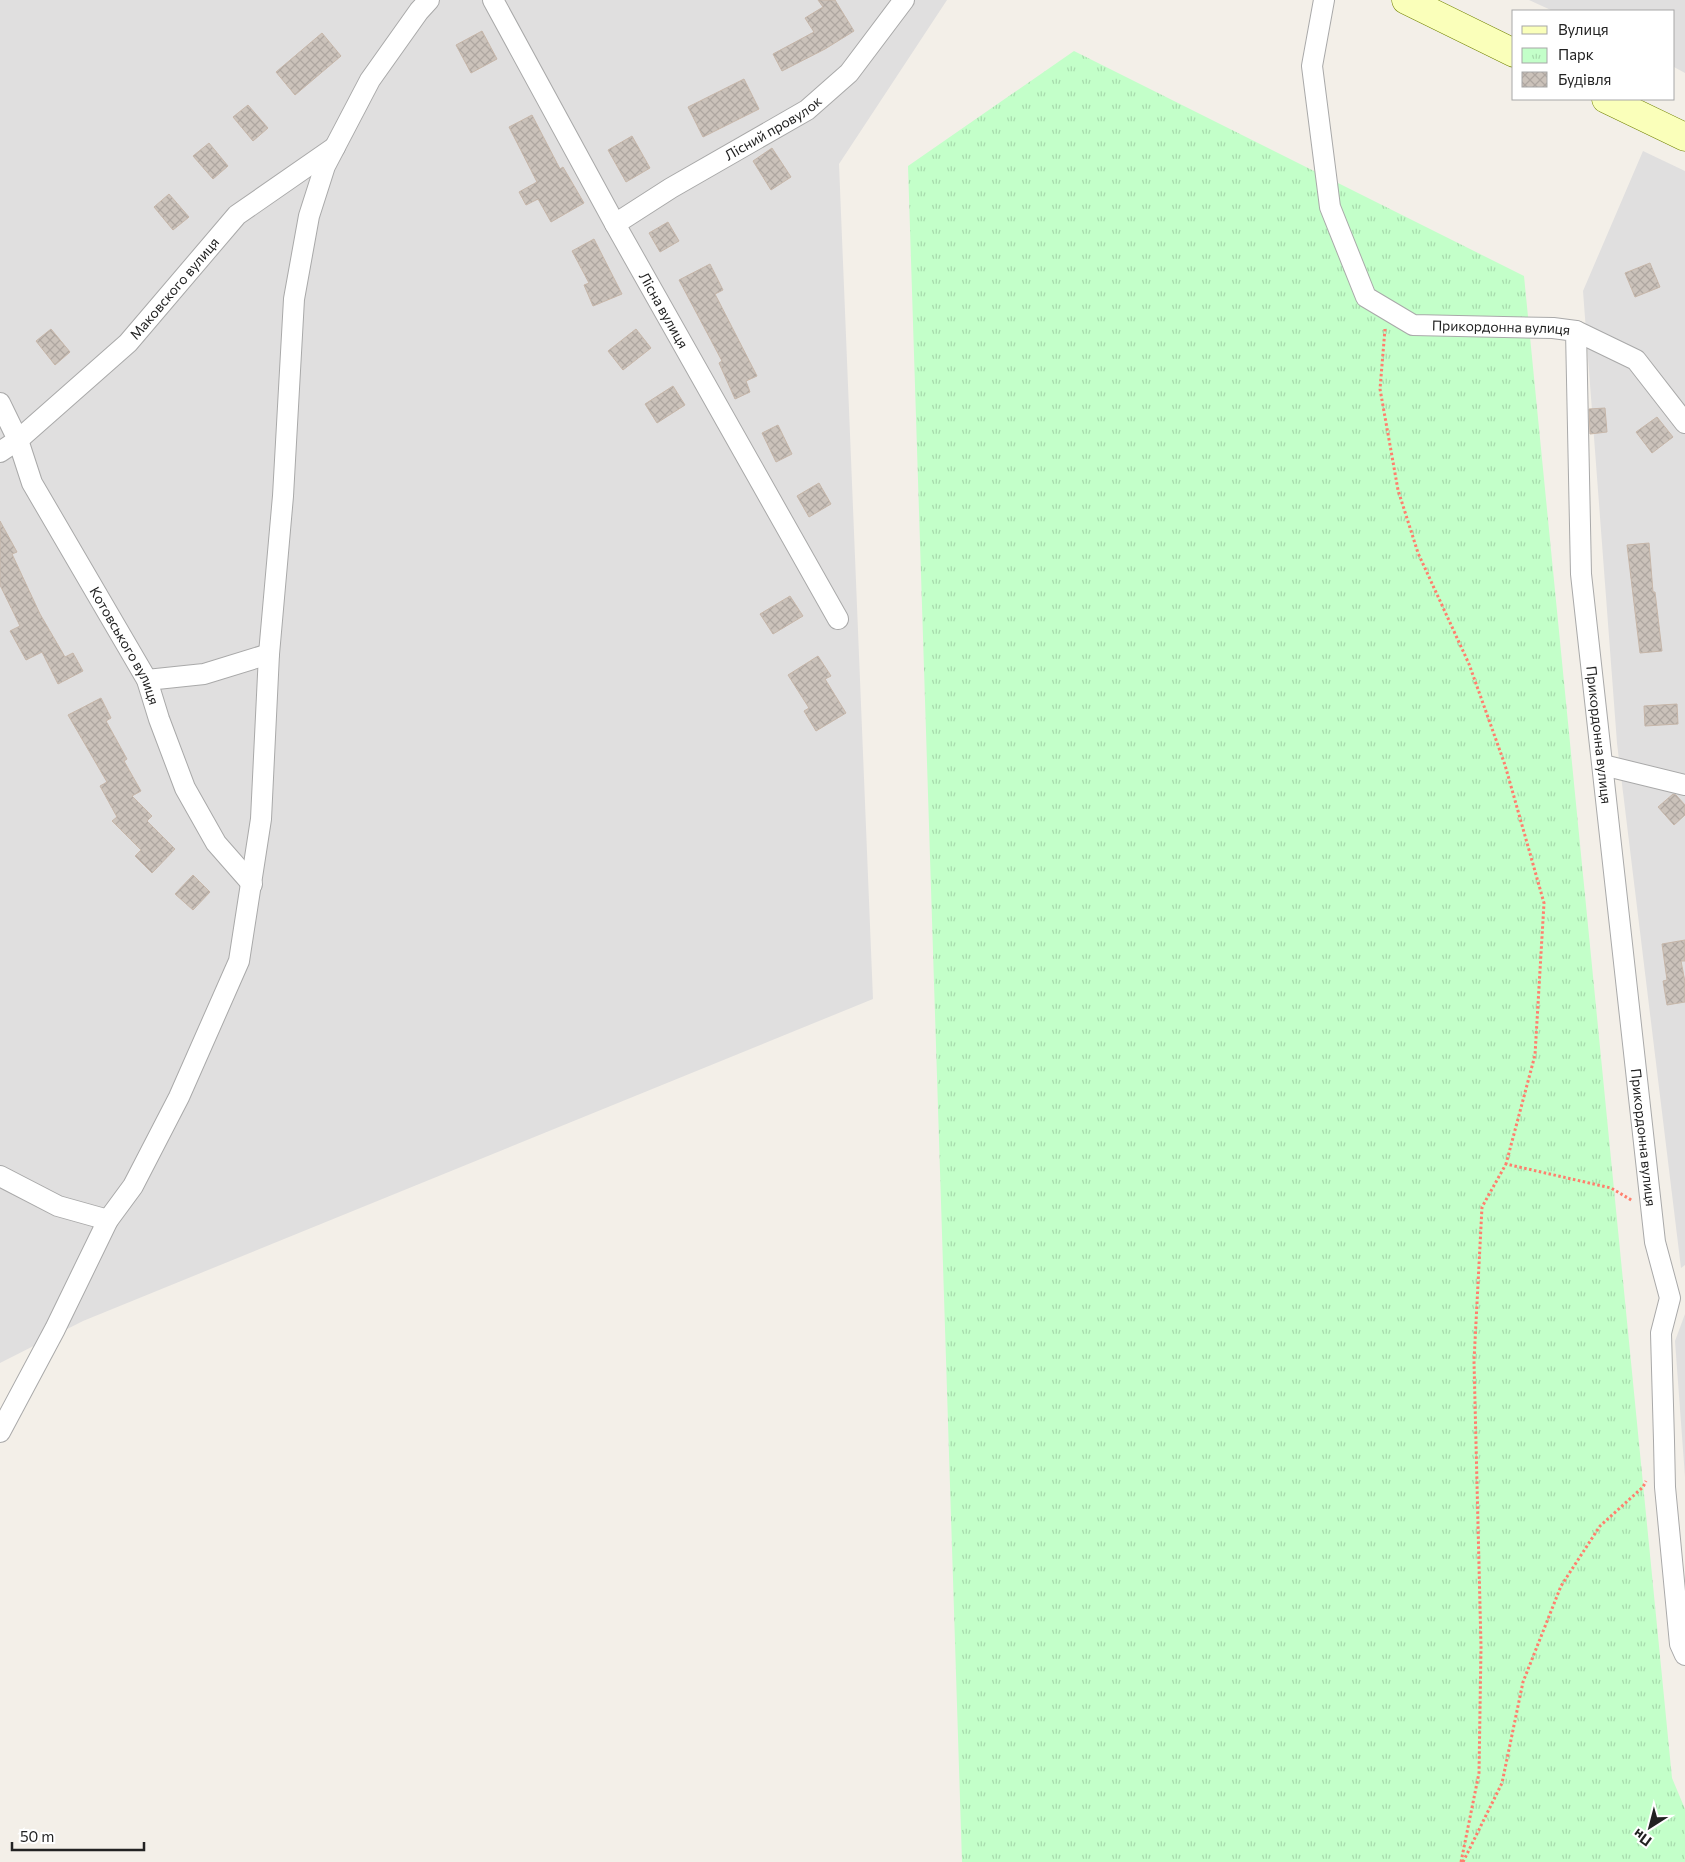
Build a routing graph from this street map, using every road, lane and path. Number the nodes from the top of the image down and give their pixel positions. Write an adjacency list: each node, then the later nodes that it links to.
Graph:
1 (429, 0): 9 (street)
2 (493, 0): 10 (street, Лісна вулиця)
3 (904, 0): 10 (street, Лісний провулок)
4 (1324, 0): 11 (street, Прикордонна вулиця)
5 (1406, 0): 6 (main road)
6 (1512, 52)
7 (1608, 100): 8 (main road)
8 (1685, 137)
9 (336, 146): 15 (street, Маковского вулиця); 18 (street)
10 (614, 224): 17 (street, Лісна вулиця)
11 (1386, 309): 12 (street, Прикордонна вулиця); 23 (path)
12 (1576, 331): 14 (street); 20 (street, Прикордонна вулиця)
13 (0, 402): 15 (street, Котовського вулиця)
14 (1685, 423)
15 (18, 440): 16 (street, Маковского вулиця); 19 (street, Котовського вулиця)
16 (0, 452)
17 (838, 619)
18 (269, 654): 19 (street); 22 (street)
19 (147, 680): 22 (street, Котовського вулиця)
20 (1603, 765): 21 (street); 25 (street, Прикордонна вулиця)
21 (1685, 784)
22 (252, 884): 26 (street)
23 (1506, 1164): 25 (path); 31 (path)
24 (0, 1176): 26 (street)
25 (1652, 1212): 27 (street, Прикордонна вулиця)
26 (108, 1220): 28 (street)
27 (1677, 1292): 30 (street, Прикордонна вулиця)
28 (0, 1432)
29 (1647, 1480): 31 (path)
30 (1685, 1655)
31 (1462, 1862)

